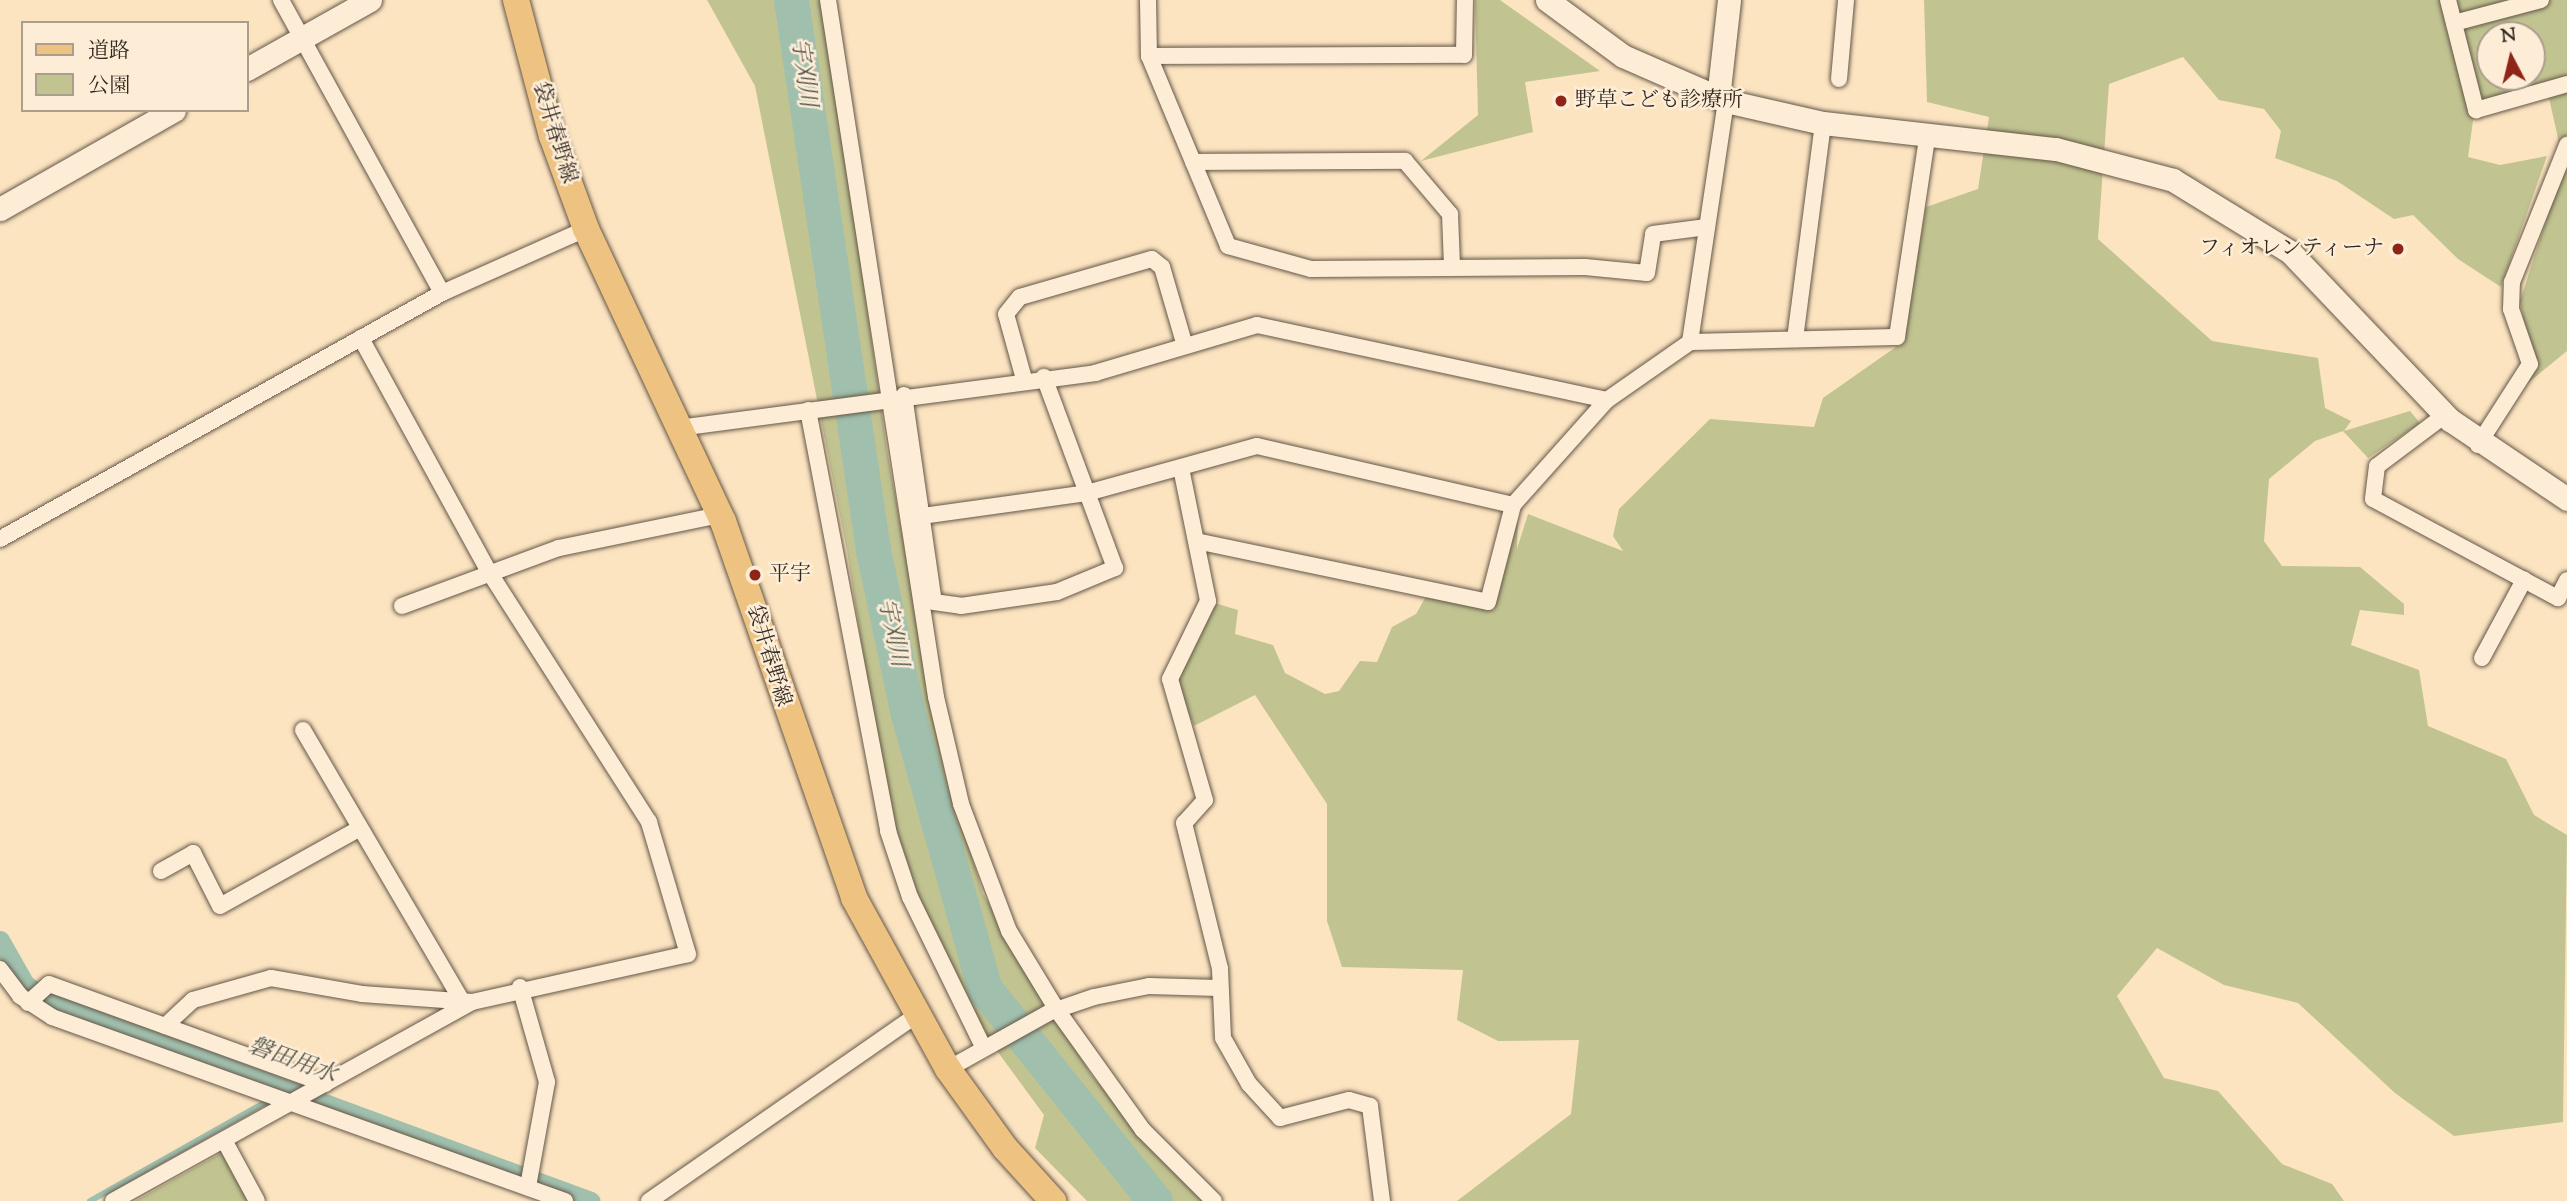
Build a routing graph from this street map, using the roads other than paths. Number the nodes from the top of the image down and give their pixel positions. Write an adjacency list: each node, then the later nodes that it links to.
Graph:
1 (281, 0): 13 (street)
2 (370, 0): 13 (street)
3 (516, 0): 26 (main road, 袋井春野線)
4 (828, 0): 35 (street)
5 (1148, 0): 14 (street)
6 (1465, 0): 14 (street)
7 (1547, 0): 18 (street)
8 (1729, 0): 18 (street)
9 (1846, 0): 16 (street)
10 (2448, 0): 12 (street)
11 (2541, 0): 12 (street)
12 (2454, 23): 17 (street)
13 (303, 38): 15 (street); 28 (street)
14 (1149, 56): 23 (street)
15 (248, 68)
16 (1839, 79)
17 (2567, 84)
18 (1722, 100): 20 (street); 25 (street)
19 (170, 112): 24 (street)
20 (1823, 123): 21 (street); 30 (street)
21 (1928, 133): 30 (street); 38 (street)
22 (2567, 145): 40 (street)
23 (1193, 162): 27 (street); 27 (street)
24 (0, 209)
25 (1707, 227): 27 (street); 31 (street)
26 (586, 229): 28 (street); 39 (main road, 袋井春野線)
27 (1452, 267)
28 (442, 293): 29 (street)
29 (360, 338): 47 (street); 49 (street)
30 (1795, 339): 31 (street)
31 (1690, 342): 36 (street)
32 (1185, 346): 33 (street); 34 (street); 36 (street)
33 (1044, 377): 34 (street); 42 (street)
34 (1024, 379): 35 (street)
35 (892, 397): 37 (street); 46 (street); 63 (street)
36 (1607, 400): 44 (street)
37 (811, 409): 39 (street); 66 (street)
38 (2445, 415): 40 (street); 50 (street)
39 (679, 428): 45 (main road, 袋井春野線)
40 (2478, 445): 43 (street)
41 (1181, 468): 42 (street); 44 (street); 48 (street)
42 (1087, 493): 46 (street); 46 (street)
43 (2567, 499)
44 (1513, 505): 48 (street)
45 (720, 515): 49 (street); 64 (main road, 袋井春野線)
46 (922, 516)
47 (0, 539)
48 (1196, 541): 60 (street)
49 (489, 572): 53 (street); 59 (street)
50 (2524, 580): 52 (street); 54 (street)
51 (2567, 580): 52 (street)
52 (2562, 600)
53 (402, 606)
54 (2482, 658)
55 (303, 730): 56 (street)
56 (360, 828): 57 (street); 61 (street)
57 (161, 871)
58 (0, 969): 62 (street)
59 (520, 987): 61 (street); 71 (street)
60 (1218, 988): 63 (street); 78 (street)
61 (467, 1001): 65 (street); 68 (street)
62 (28, 1003): 65 (street); 69 (street)
63 (1053, 1011): 66 (street); 77 (street)
64 (915, 1016): 67 (main road, 袋井春野線); 75 (street)
65 (165, 1026): 68 (street)
66 (983, 1046): 67 (street)
67 (948, 1069): 76 (main road, 袋井春野線)
68 (325, 1084): 69 (street)
69 (290, 1103): 70 (street); 71 (street)
70 (224, 1140): 72 (street); 73 (street)
71 (528, 1187): 74 (street)
72 (113, 1201)
73 (257, 1201)
74 (565, 1201)
75 (649, 1201)
76 (1053, 1201)
77 (1214, 1201)
78 (1382, 1201)

